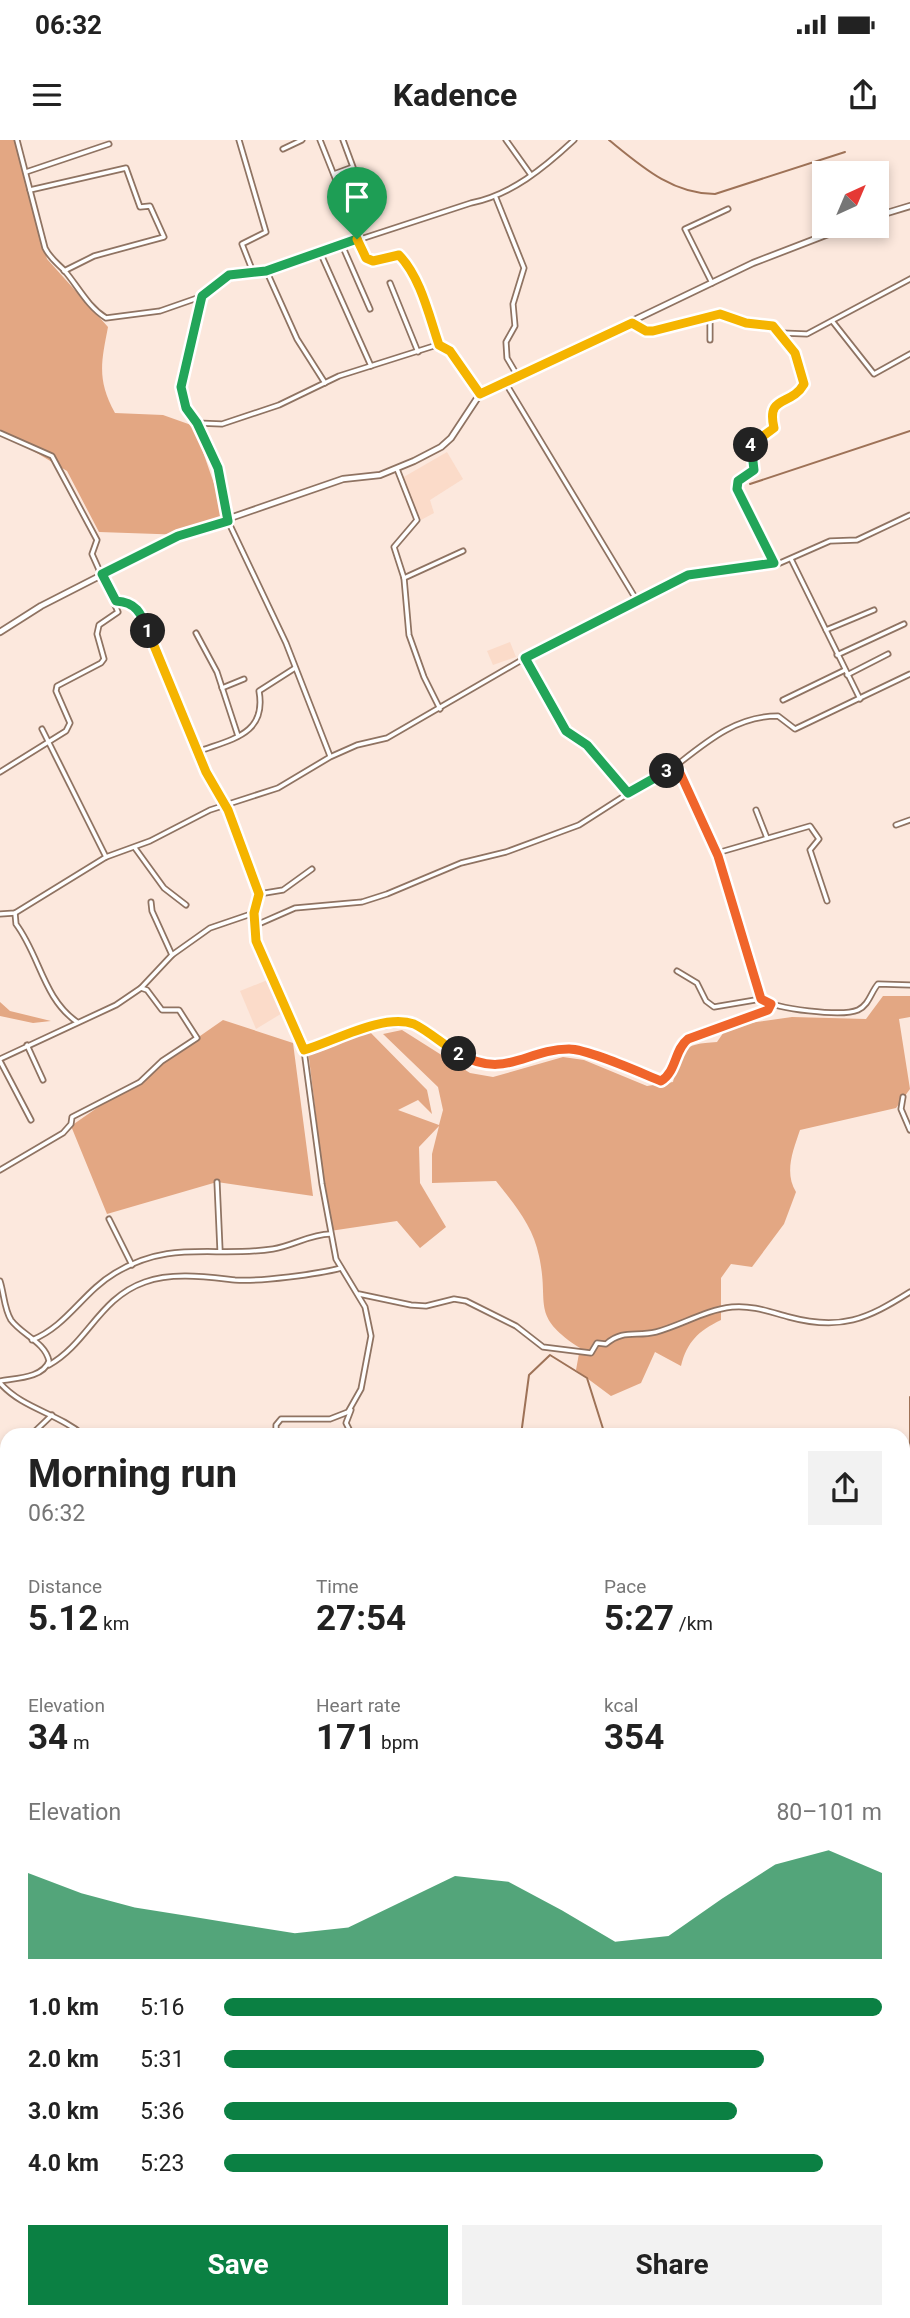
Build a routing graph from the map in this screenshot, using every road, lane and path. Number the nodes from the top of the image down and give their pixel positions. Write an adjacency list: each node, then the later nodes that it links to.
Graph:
1 (18, 140): 10 (street)
2 (239, 140): 24 (street)
3 (303, 140): 9 (street)
4 (320, 140): 11 (street)
5 (344, 140): 11 (street)
6 (506, 140): 12 (street)
7 (574, 140): 12 (street)
8 (108, 144): 10 (street)
9 (283, 149)
10 (26, 172): 13 (street)
11 (334, 174): 19 (street)
12 (531, 175): 14 (street)
13 (30, 190): 22 (street); 22 (street)
14 (496, 198): 19 (street); 39 (street)
15 (910, 206): 17 (street)
16 (728, 209): 27 (street)
17 (889, 212)
18 (817, 238): 27 (street)
19 (358, 239): 20 (street); 35 (street)
20 (342, 246): 21 (street); 29 (street)
21 (320, 253): 23 (street); 38 (street)
22 (64, 271): 28 (street)
23 (266, 271): 24 (street); 41 (street)
24 (253, 272): 28 (street)
25 (910, 279): 31 (street)
26 (390, 283): 36 (street)
27 (712, 283): 32 (street)
28 (202, 296): 43 (street)
29 (370, 309)
30 (710, 316): 32 (street); 33 (street); 34 (street)
31 (833, 322): 33 (street); 37 (street)
32 (632, 323): 39 (street)
33 (781, 333): 50 (street)
34 (710, 340)
35 (439, 345): 36 (street); 42 (street)
36 (418, 352): 38 (street)
37 (910, 354)
38 (371, 366): 41 (street)
39 (517, 375): 40 (street)
40 (505, 382): 42 (street); 53 (street)
41 (326, 384): 43 (street)
42 (480, 394): 45 (street)
43 (197, 423): 47 (street)
44 (0, 433): 51 (street)
45 (397, 469): 47 (street); 52 (street)
46 (910, 515): 49 (street)
47 (228, 521): 51 (street); 63 (street)
48 (463, 551): 52 (street)
49 (791, 559): 50 (street); 57 (street)
50 (774, 563): 53 (street)
51 (102, 574): 54 (street); 58 (street)
52 (404, 578): 70 (street)
53 (636, 598): 62 (street)
54 (116, 601): 73 (street); 74 (street)
55 (874, 610): 57 (street)
56 (904, 624): 61 (street)
57 (826, 630): 61 (street)
58 (0, 632)
59 (196, 633): 67 (street)
60 (888, 654): 64 (street)
61 (837, 655): 64 (street)
62 (525, 658): 70 (street); 78 (street)
63 (295, 668): 72 (street); 75 (street)
64 (846, 672): 68 (street); 69 (street)
65 (910, 674): 68 (street)
66 (244, 678): 67 (street)
67 (222, 688): 72 (street)
68 (860, 699): 76 (street)
69 (783, 700)
70 (441, 710): 75 (street)
71 (42, 729): 73 (street)
72 (238, 736): 74 (street)
73 (50, 741): 77 (street); 86 (street)
74 (197, 752): 79 (street)
75 (330, 757): 79 (street)
76 (671, 769): 78 (street); 85 (street)
77 (0, 772)
78 (628, 793): 95 (street)
79 (226, 805): 84 (street); 88 (street)
80 (756, 810): 83 (street)
81 (910, 820): 82 (street)
82 (897, 825)
83 (767, 838): 85 (street); 89 (street)
84 (135, 848): 86 (street); 91 (street)
85 (717, 853): 100 (street)
86 (106, 857): 92 (street)
87 (312, 869): 88 (street)
88 (259, 894): 93 (street)
89 (827, 901)
90 (151, 902): 96 (street)
91 (186, 905)
92 (15, 913): 94 (street); 102 (street)
93 (254, 913): 95 (street); 96 (street)
94 (0, 914)
95 (254, 926): 104 (street)
96 (173, 955): 99 (street)
97 (677, 971): 100 (street)
98 (910, 985): 101 (street)
99 (141, 988): 102 (street); 110 (street)
100 (761, 999): 101 (street)
101 (771, 1004): 104 (street)
102 (77, 1023): 103 (street)
103 (27, 1045): 105 (street); 106 (street)
104 (304, 1050): 113 (street)
105 (0, 1060): 108 (street)
106 (43, 1080)
107 (903, 1097): 109 (street)
108 (32, 1120)
109 (910, 1130)
110 (0, 1170)
111 (217, 1182): 114 (street)
112 (109, 1219): 115 (street)
113 (331, 1234): 114 (street); 116 (street)
114 (220, 1250): 115 (street)
115 (132, 1265): 120 (street)
116 (342, 1267): 119 (street); 121 (street)
117 (0, 1281): 120 (street)
118 (910, 1292): 119 (street)
119 (359, 1294): 123 (street)
120 (32, 1340): 121 (street)
121 (49, 1364): 122 (street)
122 (0, 1382): 124 (street)
123 (351, 1408): 127 (street); 128 (street)
124 (52, 1416): 125 (street); 126 (street)
125 (39, 1428)
126 (72, 1428)
127 (276, 1428)
128 (348, 1428)

